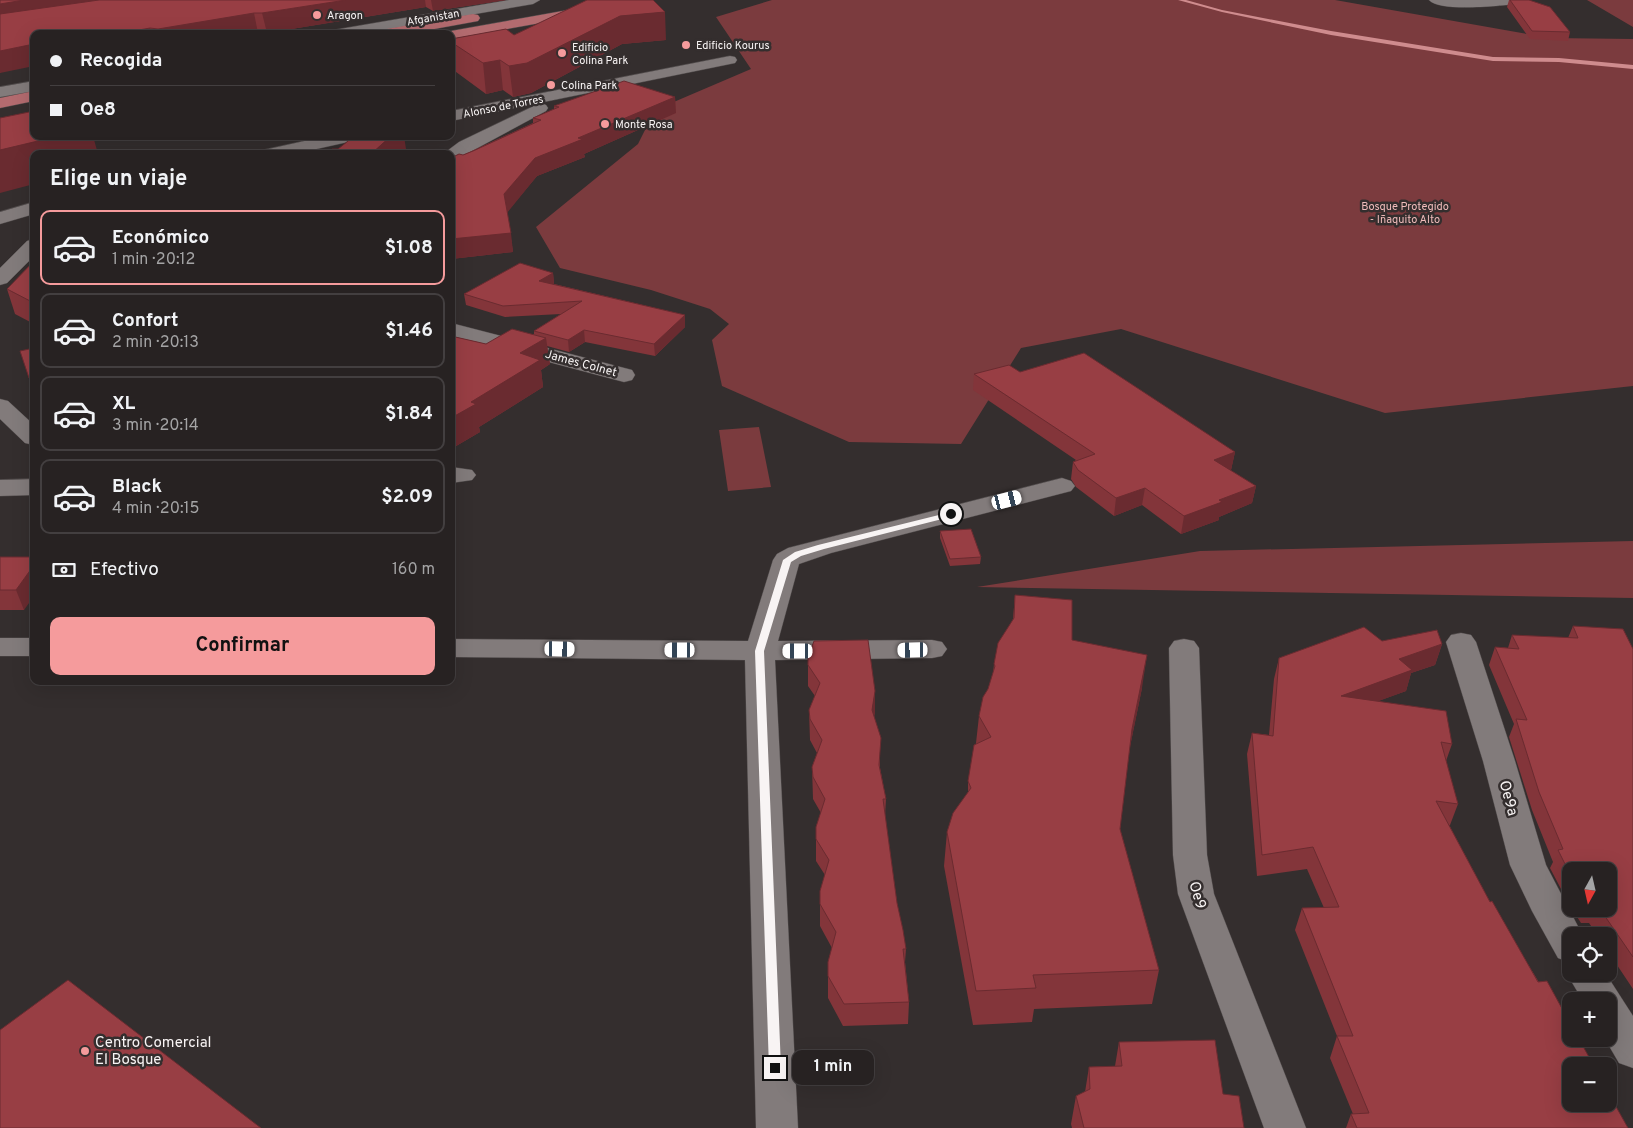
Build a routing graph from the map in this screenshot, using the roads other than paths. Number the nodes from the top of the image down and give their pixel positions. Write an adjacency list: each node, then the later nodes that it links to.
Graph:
1 (532, 0): 6 (street, Afganistan)
2 (573, 0): 7 (main road)
3 (647, 0): 8 (main road)
4 (1436, 0): 5 (street)
5 (1519, 0)
6 (357, 30)
7 (404, 30)
8 (455, 34)
9 (730, 60): 12 (street, Alonso de Torres)
10 (30, 87): 11 (street)
11 (0, 92)
12 (570, 92): 15 (street, Alonso de Torres); 18 (street)
13 (30, 97): 14 (main road)
14 (0, 103)
15 (455, 115)
16 (334, 140): 17 (street)
17 (288, 150)
18 (455, 152)
19 (30, 209): 20 (street)
20 (0, 218)
21 (30, 249): 22 (street)
22 (0, 279)
23 (455, 330): 24 (street, James Colnet)
24 (624, 375)
25 (0, 406): 26 (street)
26 (30, 434)
27 (1062, 486): 36 (street)
28 (30, 487): 29 (street)
29 (0, 488)
30 (1461, 642): 37 (street, Oe9a)
31 (0, 647): 32 (street)
32 (30, 647)
33 (455, 648): 36 (street)
34 (1184, 648): 41 (street, Oe9)
35 (932, 650): 36 (street)
36 (760, 651): 40 (street)
37 (1562, 932)
38 (1617, 1024): 39 (street)
39 (1633, 1051)
40 (777, 1128)
41 (1285, 1128)

